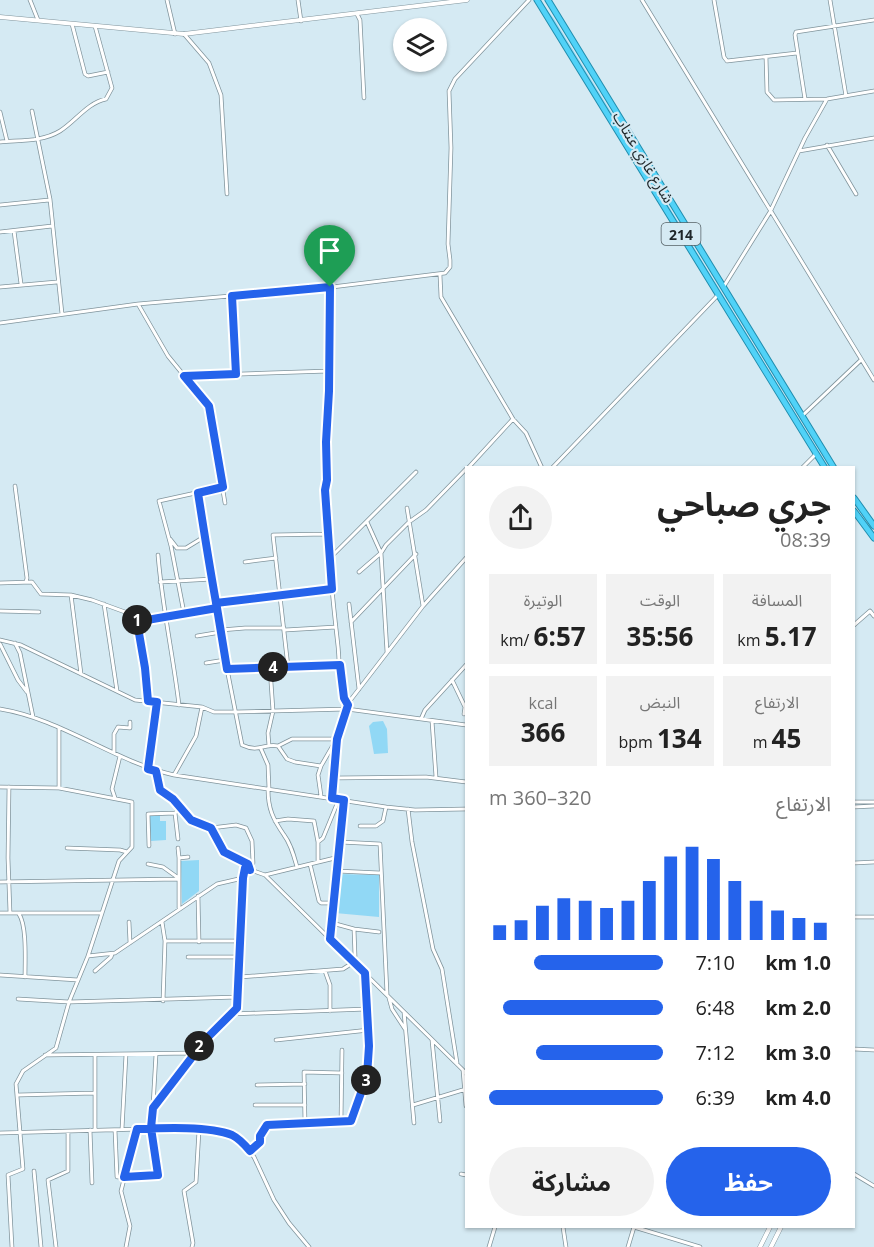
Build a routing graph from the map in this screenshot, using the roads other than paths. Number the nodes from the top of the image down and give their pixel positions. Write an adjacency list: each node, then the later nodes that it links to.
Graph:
1 (30, 0): 13 (street)
2 (167, 0): 19 (street)
3 (298, 0): 15 (street)
4 (467, 0): 11 (street)
5 (529, 0): 45 (street)
6 (537, 0): 51 (highway, 214)
7 (548, 0): 50 (highway, شارع غازي عنتاب / 214)
8 (642, 0): 41 (street)
9 (714, 0): 22 (street)
10 (830, 0): 17 (street)
11 (357, 14): 15 (street); 26 (street)
12 (0, 17): 13 (street)
13 (38, 20): 16 (street)
14 (874, 20): 17 (street)
15 (301, 21): 20 (street)
16 (72, 24): 18 (street); 23 (street)
17 (834, 25): 21 (street); 25 (street)
18 (95, 26): 19 (street); 23 (street)
19 (175, 34): 20 (street)
20 (184, 34): 37 (street)
21 (798, 53): 22 (street); 27 (street)
22 (766, 57): 27 (street)
23 (108, 72): 32 (street)
24 (874, 91): 25 (street)
25 (846, 96): 28 (street)
26 (364, 98)
27 (805, 99): 28 (street)
28 (827, 99): 36 (street)
29 (32, 111): 32 (street)
30 (0, 112): 33 (street)
31 (874, 138): 35 (street)
32 (39, 139): 33 (street); 39 (street)
33 (7, 141): 34 (street)
34 (0, 142)
35 (826, 145): 36 (street); 38 (street)
36 (798, 151): 41 (street)
37 (227, 194)
38 (856, 194)
39 (50, 200): 40 (street); 42 (street)
40 (0, 205)
41 (770, 212): 50 (street); 56 (street)
42 (52, 226): 43 (street); 46 (street)
43 (14, 231): 44 (street); 47 (street)
44 (0, 232)
45 (440, 275): 49 (street); 62 (street)
46 (57, 282): 47 (street); 54 (street)
47 (21, 284): 48 (street)
48 (0, 287)
49 (330, 287): 52 (street); 57 (street)
50 (724, 287): 61 (highway, شارع غازي عنتاب / 214)
51 (718, 295): 63 (highway, 214); 66 (street)
52 (232, 296): 53 (street); 58 (street)
53 (138, 304): 54 (street); 59 (street)
54 (62, 314): 55 (street)
55 (0, 323)
56 (861, 360): 60 (street); 61 (street)
57 (329, 370): 58 (street); 82 (street)
58 (236, 374): 59 (street)
59 (184, 376): 73 (street)
60 (874, 381)
61 (802, 416): 69 (highway, شارع غازي عنتاب / 214)
62 (513, 418): 64 (street); 65 (street)
63 (816, 454): 67 (street); 68 (highway, 214)
64 (470, 466)
65 (541, 466)
66 (554, 466)
67 (804, 466)
68 (824, 466)
69 (833, 466)
70 (465, 471): 80 (street)
71 (416, 472): 79 (street)
72 (15, 486): 96 (street)
73 (223, 487): 74 (street); 76 (street)
74 (198, 493): 83 (street); 84 (street)
75 (855, 499): 81 (highway)
76 (225, 503)
77 (406, 508): 80 (street)
78 (855, 512): 85 (highway)
79 (367, 522): 86 (street); 90 (street)
80 (409, 522): 86 (street); 87 (street)
81 (874, 526)
82 (327, 534): 89 (street); 90 (street)
83 (205, 537): 84 (street); 94 (street)
84 (168, 538): 95 (street)
85 (874, 538)
86 (381, 553): 93 (street); 99 (street)
87 (416, 554): 99 (street); 106 (street)
88 (158, 555): 97 (street)
89 (276, 558): 92 (street); 101 (street)
90 (329, 559): 100 (street)
91 (465, 559): 106 (street)
92 (245, 562)
93 (359, 572)
94 (212, 579): 95 (street); 103 (street)
95 (178, 580): 97 (street); 110 (street)
96 (26, 582): 98 (street); 102 (street)
97 (160, 582): 112 (street)
98 (0, 583)
99 (383, 588): 114 (street); 123 (street)
100 (332, 589): 101 (street); 116 (street)
101 (280, 594): 103 (street); 117 (street)
102 (70, 595): 104 (street); 131 (street)
103 (216, 603): 107 (street)
104 (104, 604): 111 (street); 134 (street)
105 (349, 604): 114 (street)
106 (423, 606): 123 (street)
107 (217, 608): 110 (street); 118 (street)
108 (0, 611): 109 (street)
109 (39, 612)
110 (184, 613): 112 (street)
111 (136, 616): 112 (street); 136 (street)
112 (167, 616): 138 (street)
113 (874, 616): 115 (street)
114 (351, 622): 133 (street)
115 (855, 624)
116 (336, 627): 117 (street); 126 (street)
117 (285, 629): 118 (street); 129 (street)
118 (221, 631): 119 (street); 124 (street)
119 (196, 636)
120 (0, 640): 121 (street)
121 (15, 643): 131 (street); 135 (street)
122 (0, 644): 135 (street)
123 (388, 654): 133 (street)
124 (226, 660): 125 (street); 130 (street)
125 (206, 663)
126 (340, 665): 129 (street); 139 (street)
127 (465, 666): 132 (street)
128 (270, 667): 129 (street); 130 (street); 142 (street)
129 (288, 667)
130 (227, 669): 143 (street)
131 (81, 675): 134 (street)
132 (452, 680): 144 (street); 146 (street)
133 (359, 689): 139 (street)
134 (117, 692): 136 (street)
135 (28, 694): 145 (street)
136 (148, 701): 137 (street)
137 (157, 702): 138 (street); 158 (street)
138 (179, 705): 140 (street)
139 (347, 707): 142 (street); 146 (street); 151 (street)
140 (202, 708): 143 (street); 160 (street)
141 (0, 710): 145 (street)
142 (273, 711): 143 (street); 152 (street)
143 (236, 712): 154 (street)
144 (465, 712): 149 (street)
145 (33, 717): 150 (street)
146 (421, 719): 147 (street)
147 (432, 721): 149 (street); 161 (street)
148 (130, 722): 155 (street)
149 (464, 724)
150 (59, 728): 155 (street); 166 (street)
151 (337, 739): 153 (street); 157 (street); 162 (street)
152 (269, 746): 153 (street); 154 (street)
153 (278, 746): 157 (street)
154 (261, 749): 167 (street)
155 (114, 753): 156 (street)
156 (120, 756): 158 (street); 170 (street)
157 (321, 765): 168 (street)
158 (148, 769): 159 (street)
159 (156, 771): 160 (street); 179 (street)
160 (174, 775): 167 (street)
161 (436, 777): 162 (street); 163 (street)
162 (333, 778): 169 (street)
163 (465, 782)
164 (0, 787): 165 (street)
165 (9, 787): 166 (street); 209 (street)
166 (59, 788): 170 (street)
167 (269, 789): 168 (street); 183 (street)
168 (322, 797): 169 (street)
169 (332, 798): 171 (street)
170 (115, 799): 192 (street)
171 (339, 799): 172 (street); 187 (street)
172 (344, 800): 177 (street); 188 (street)
173 (855, 802): 175 (street)
174 (874, 802): 175 (street)
175 (860, 804): 176 (street); 178 (street)
176 (855, 806)
177 (386, 807): 180 (street); 184 (street)
178 (874, 807)
179 (181, 809): 182 (street); 185 (street)
180 (408, 809): 181 (street); 263 (street)
181 (465, 809)
182 (176, 813): 186 (street); 189 (street)
183 (275, 821): 187 (street); 201 (street)
184 (360, 826)
185 (211, 828): 202 (street); 202 (street)
186 (178, 839)
187 (318, 842): 196 (street)
188 (340, 842): 194 (street); 204 (street)
189 (149, 846)
190 (68, 848): 192 (street)
191 (177, 848): 195 (street)
192 (128, 852): 206 (street)
193 (188, 857): 195 (street)
194 (339, 857): 196 (street); 203 (street)
195 (179, 858): 208 (street)
196 (317, 862): 200 (street)
197 (874, 862): 198 (street)
198 (855, 863)
199 (148, 864): 208 (street)
200 (310, 864): 201 (street); 212 (street)
201 (297, 867): 205 (street)
202 (250, 868): 205 (street); 207 (street)
203 (338, 871): 204 (street); 212 (street)
204 (380, 873): 242 (street)
205 (265, 875): 225 (street)
206 (113, 878): 208 (street); 209 (street); 217 (street)
207 (243, 878): 211 (street); 226 (street)
208 (178, 879): 213 (street)
209 (10, 881): 210 (street); 215 (street)
210 (0, 882)
211 (198, 897): 213 (street); 228 (street)
212 (334, 903): 222 (street)
213 (179, 908): 220 (street)
214 (0, 913): 215 (street)
215 (10, 913): 216 (street)
216 (18, 913): 217 (street); 239 (street)
217 (102, 913): 231 (street)
218 (855, 917): 219 (street)
219 (874, 917)
220 (162, 921): 227 (street); 229 (street)
221 (129, 922): 229 (street)
222 (332, 923): 223 (street); 225 (street)
223 (354, 928): 224 (street); 234 (street)
224 (379, 932)
225 (330, 939): 234 (street)
226 (241, 940): 228 (street); 233 (street)
227 (165, 941): 228 (street); 245 (street)
228 (199, 942)
229 (130, 943): 230 (street)
230 (112, 954): 231 (street); 236 (street)
231 (88, 956): 241 (street)
232 (188, 957): 233 (street)
233 (240, 957): 240 (street)
234 (354, 962): 235 (street); 237 (street)
235 (325, 970): 240 (street); 249 (street)
236 (95, 971)
237 (365, 973): 242 (street); 247 (street)
238 (0, 975): 239 (street)
239 (25, 976): 241 (street)
240 (240, 977): 243 (street)
241 (78, 980): 246 (street)
242 (388, 995): 248 (street); 252 (street)
243 (239, 997): 245 (street); 250 (street)
244 (18, 999): 246 (street)
245 (163, 1001): 246 (street)
246 (69, 1002): 261 (street)
247 (367, 1009): 249 (street); 251 (street)
248 (404, 1010): 252 (street); 253 (street)
249 (330, 1011): 250 (street)
250 (231, 1014): 258 (street)
251 (369, 1030): 254 (street); 277 (street)
252 (406, 1031): 274 (street)
253 (432, 1039): 263 (street); 271 (street)
254 (276, 1040)
255 (855, 1049): 257 (street)
256 (342, 1050): 265 (street)
257 (874, 1050)
258 (193, 1053): 260 (street); 275 (street)
259 (126, 1054): 260 (street); 262 (street); 281 (street)
260 (156, 1054): 275 (street)
261 (45, 1055): 262 (street); 270 (street)
262 (95, 1055): 269 (street)
263 (458, 1064): 264 (street)
264 (463, 1070): 268 (street)
265 (342, 1072): 266 (street); 277 (street)
266 (304, 1084): 267 (street); 273 (street)
267 (257, 1085)
268 (465, 1089): 271 (street)
269 (94, 1093): 270 (street); 283 (street)
270 (18, 1095): 286 (street)
271 (438, 1098): 274 (street); 276 (street)
272 (255, 1105): 273 (street)
273 (305, 1105): 278 (street)
274 (413, 1105): 279 (street)
275 (153, 1108): 280 (street)
276 (440, 1120)
277 (341, 1122): 278 (street)
278 (305, 1123): 289 (street)
279 (414, 1123)
280 (151, 1128): 282 (street); 285 (street); 294 (street)
281 (122, 1129): 282 (street); 284 (street)
282 (137, 1129): 294 (street)
283 (92, 1130): 284 (street); 287 (street); 295 (street)
284 (115, 1130): 294 (street)
285 (199, 1130): 289 (street); 307 (street)
286 (20, 1132): 287 (street); 288 (street); 303 (street)
287 (68, 1132): 305 (street)
288 (0, 1133)
289 (250, 1151): 308 (street)
290 (34, 1171): 304 (street)
291 (461, 1174): 292 (street)
292 (465, 1175)
293 (855, 1175): 296 (street)
294 (124, 1177): 306 (street)
295 (92, 1183)
296 (874, 1186)
297 (495, 1228): 309 (street)
298 (563, 1228): 310 (street)
299 (634, 1228): 311 (street)
300 (637, 1228): 312 (street)
301 (770, 1228): 313 (street)
302 (780, 1228): 314 (street)
303 (12, 1247)
304 (41, 1247)
305 (56, 1247)
306 (126, 1247)
307 (192, 1247)
308 (309, 1247)
309 (489, 1247)
310 (566, 1247)
311 (628, 1247)
312 (700, 1247)
313 (760, 1247)
314 (771, 1247)

